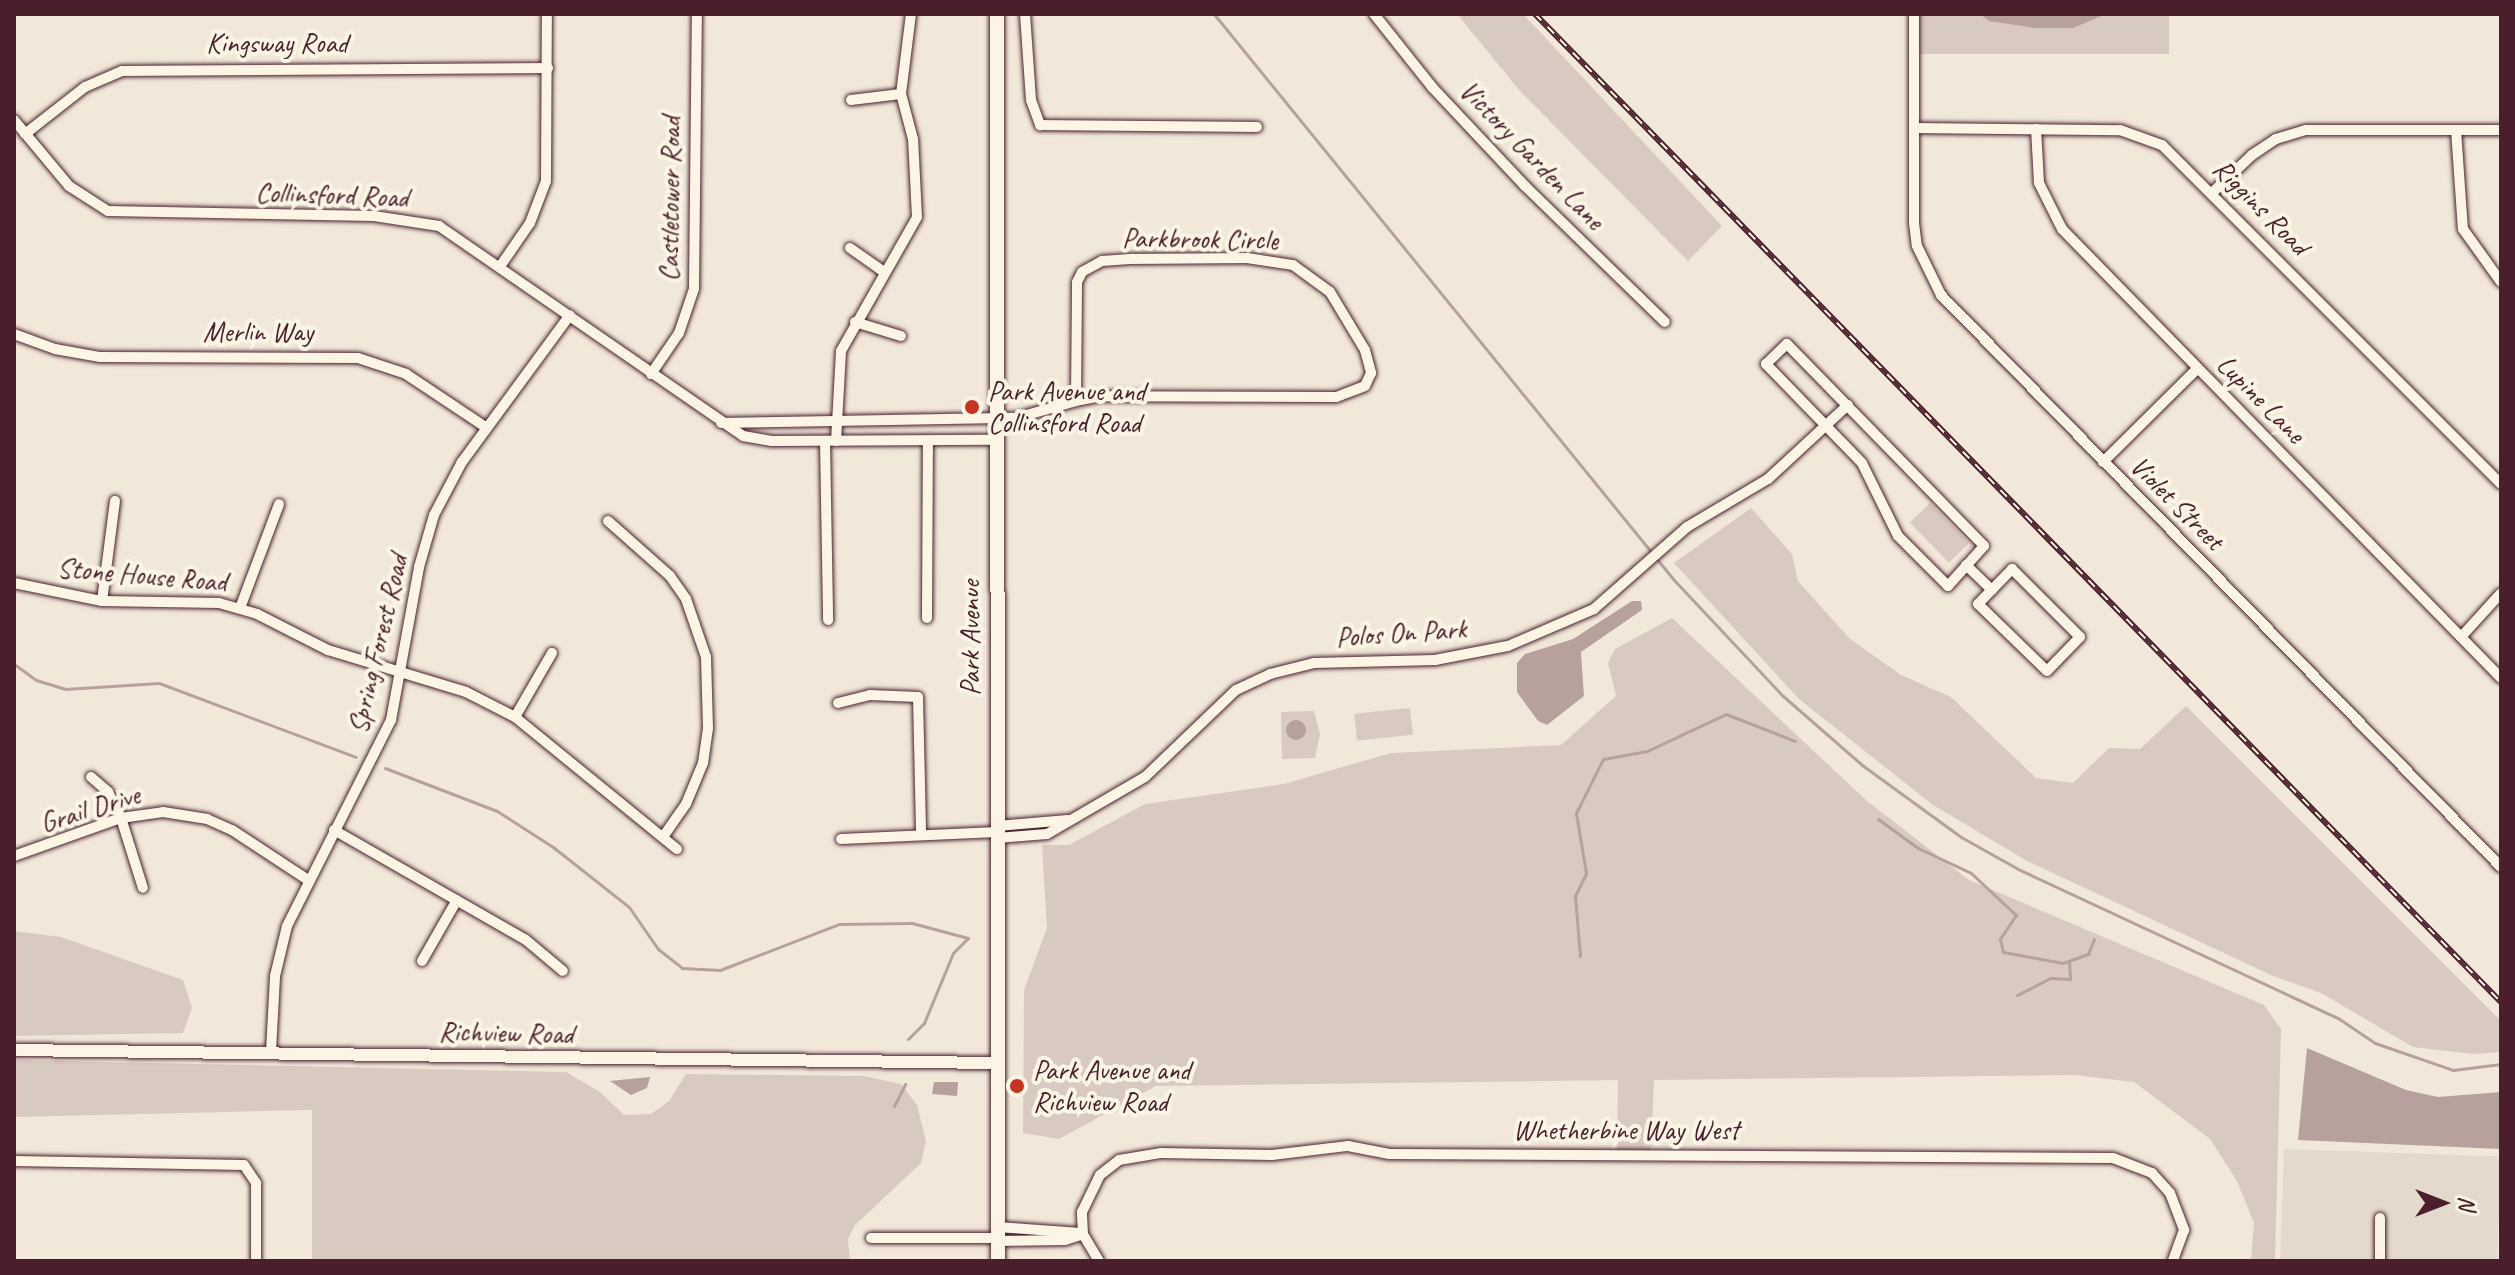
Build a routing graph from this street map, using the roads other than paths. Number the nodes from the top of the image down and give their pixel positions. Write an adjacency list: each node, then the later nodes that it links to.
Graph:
1 (547, 14): 8 (street)
2 (697, 14): 29 (street, Castletower Road)
3 (911, 14): 9 (street)
4 (997, 14): 32 (main road, Park Avenue)
5 (1025, 14): 12 (street)
6 (1374, 14): 25 (street, Victory Garden Lane)
7 (1914, 14): 13 (street, Violet Street)
8 (548, 68): 17 (street, Kingsway Road); 20 (street)
9 (901, 94): 10 (street); 21 (street)
10 (851, 100)
11 (14, 120): 17 (street, Collinsford Road)
12 (1257, 127)
13 (1914, 128): 14 (street, Riggins Road); 42 (street, Violet Street)
14 (2036, 129): 18 (street, Riggins Road); 28 (street, Lupine Lane)
15 (2456, 130): 16 (street); 18 (street); 22 (street)
16 (2501, 130)
17 (25, 134): 20 (street, Collinsford Road)
18 (2213, 192): 43 (street, Riggins Road)
19 (850, 248): 21 (street)
20 (501, 265): 23 (street, Collinsford Road)
21 (884, 272): 24 (street)
22 (2501, 282)
23 (570, 315): 29 (street, Collinsford Road); 37 (street, Spring Forest Road)
24 (855, 322): 27 (street); 33 (street)
25 (1665, 322)
26 (14, 334): 37 (street, Merlin Way)
27 (901, 336)
28 (2197, 369): 42 (street); 55 (street, Lupine Lane)
29 (651, 374): 35 (street, Collinsford Road)
30 (1076, 401): 30 (street, Parkbrook Circle); 32 (street, Parkbrook Circle)
31 (1848, 405): 36 (street, Polos On Park); 36 (street); 47 (street)
32 (994, 419): 34 (street); 38 (main road, Park Avenue)
33 (836, 421): 34 (street); 35 (street); 39 (street)
34 (869, 421): 40 (street)
35 (720, 424): 39 (street, Collinsford Road)
36 (1826, 426): 47 (street); 64 (street, Polos On Park)
37 (487, 428): 57 (street, Spring Forest Road)
38 (994, 440): 41 (street, Collinsford Road); 64 (main road, Park Avenue)
39 (830, 441): 40 (street, Collinsford Road); 54 (street)
40 (869, 441): 41 (street, Collinsford Road)
41 (928, 441): 53 (street)
42 (2103, 462): 70 (street, Violet Street)
43 (2501, 484)
44 (115, 501): 51 (street)
45 (279, 504): 52 (street)
46 (608, 521): 66 (street)
47 (1966, 565): 49 (street)
48 (14, 583): 51 (street, Stone House Road)
49 (1992, 590): 49 (street)
50 (2501, 593): 55 (street)
51 (102, 601): 52 (street, Stone House Road)
52 (240, 608): 57 (street, Stone House Road)
53 (927, 618)
54 (828, 620)
55 (2461, 637): 58 (street, Lupine Lane)
56 (552, 653): 60 (street)
57 (401, 674): 60 (street, Stone House Road); 63 (street, Spring Forest Road)
58 (2501, 678)
59 (838, 703): 65 (street)
60 (515, 717): 66 (street, Stone House Road)
61 (91, 777): 62 (street)
62 (121, 818): 69 (street, Grail Drive); 71 (street, Grail Drive); 72 (street)
63 (334, 830): 71 (street, Spring Forest Road); 73 (street)
64 (997, 832): 65 (street, Polos On Park); 78 (main road, Park Avenue)
65 (921, 834): 67 (street, Polos On Park)
66 (664, 835): 68 (street, Stone House Road)
67 (841, 839)
68 (677, 849)
69 (14, 856)
70 (2501, 867)
71 (308, 880): 77 (street, Spring Forest Road)
72 (143, 888)
73 (457, 900): 74 (street); 75 (street)
74 (422, 961)
75 (563, 971)
76 (14, 1050): 77 (street, Richview Road)
77 (271, 1051): 78 (street, Richview Road)
78 (997, 1063): 82 (main road, Park Avenue)
79 (14, 1161): 84 (street)
80 (2380, 1218): 88 (street)
81 (1083, 1234): 82 (street); 86 (street); 87 (street, Whetherbine Way West)
82 (998, 1235): 83 (street); 85 (main road, Park Avenue)
83 (871, 1238)
84 (256, 1261)
85 (998, 1261)
86 (1099, 1261)
87 (2173, 1261)
88 (2380, 1261)

